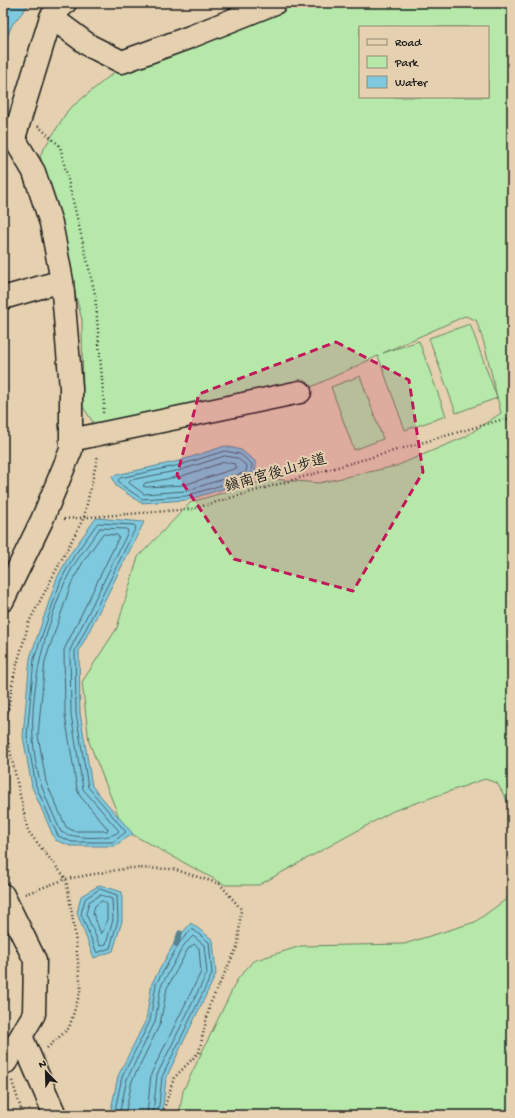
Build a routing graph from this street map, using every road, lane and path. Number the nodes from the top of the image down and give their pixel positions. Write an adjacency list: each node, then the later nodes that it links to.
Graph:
1 (274, 3): 2 (lane)
2 (58, 10): 3 (lane)
3 (22, 110): 4 (lane); 9 (path)
4 (8, 136): 5 (lane)
5 (62, 282): 6 (lane); 10 (lane)
6 (3, 298)
7 (300, 392): 9 (lane)
8 (512, 419): 11 (path, 鎮南宮後山步道)
9 (100, 433): 10 (lane); 11 (path)
10 (71, 440): 12 (lane)
11 (84, 517): 12 (path, 鎮南宮後山步道); 14 (path)
12 (42, 520): 13 (lane)
13 (3, 600)
14 (66, 879): 15 (path); 18 (path); 23 (path)
15 (5, 898): 16 (lane)
16 (20, 1036): 17 (lane); 18 (lane)
17 (4, 1062): 21 (path)
18 (33, 1062): 22 (lane)
19 (512, 1069): 20 (path)
20 (512, 1097)
21 (23, 1115)
22 (55, 1115)
23 (162, 1115)

